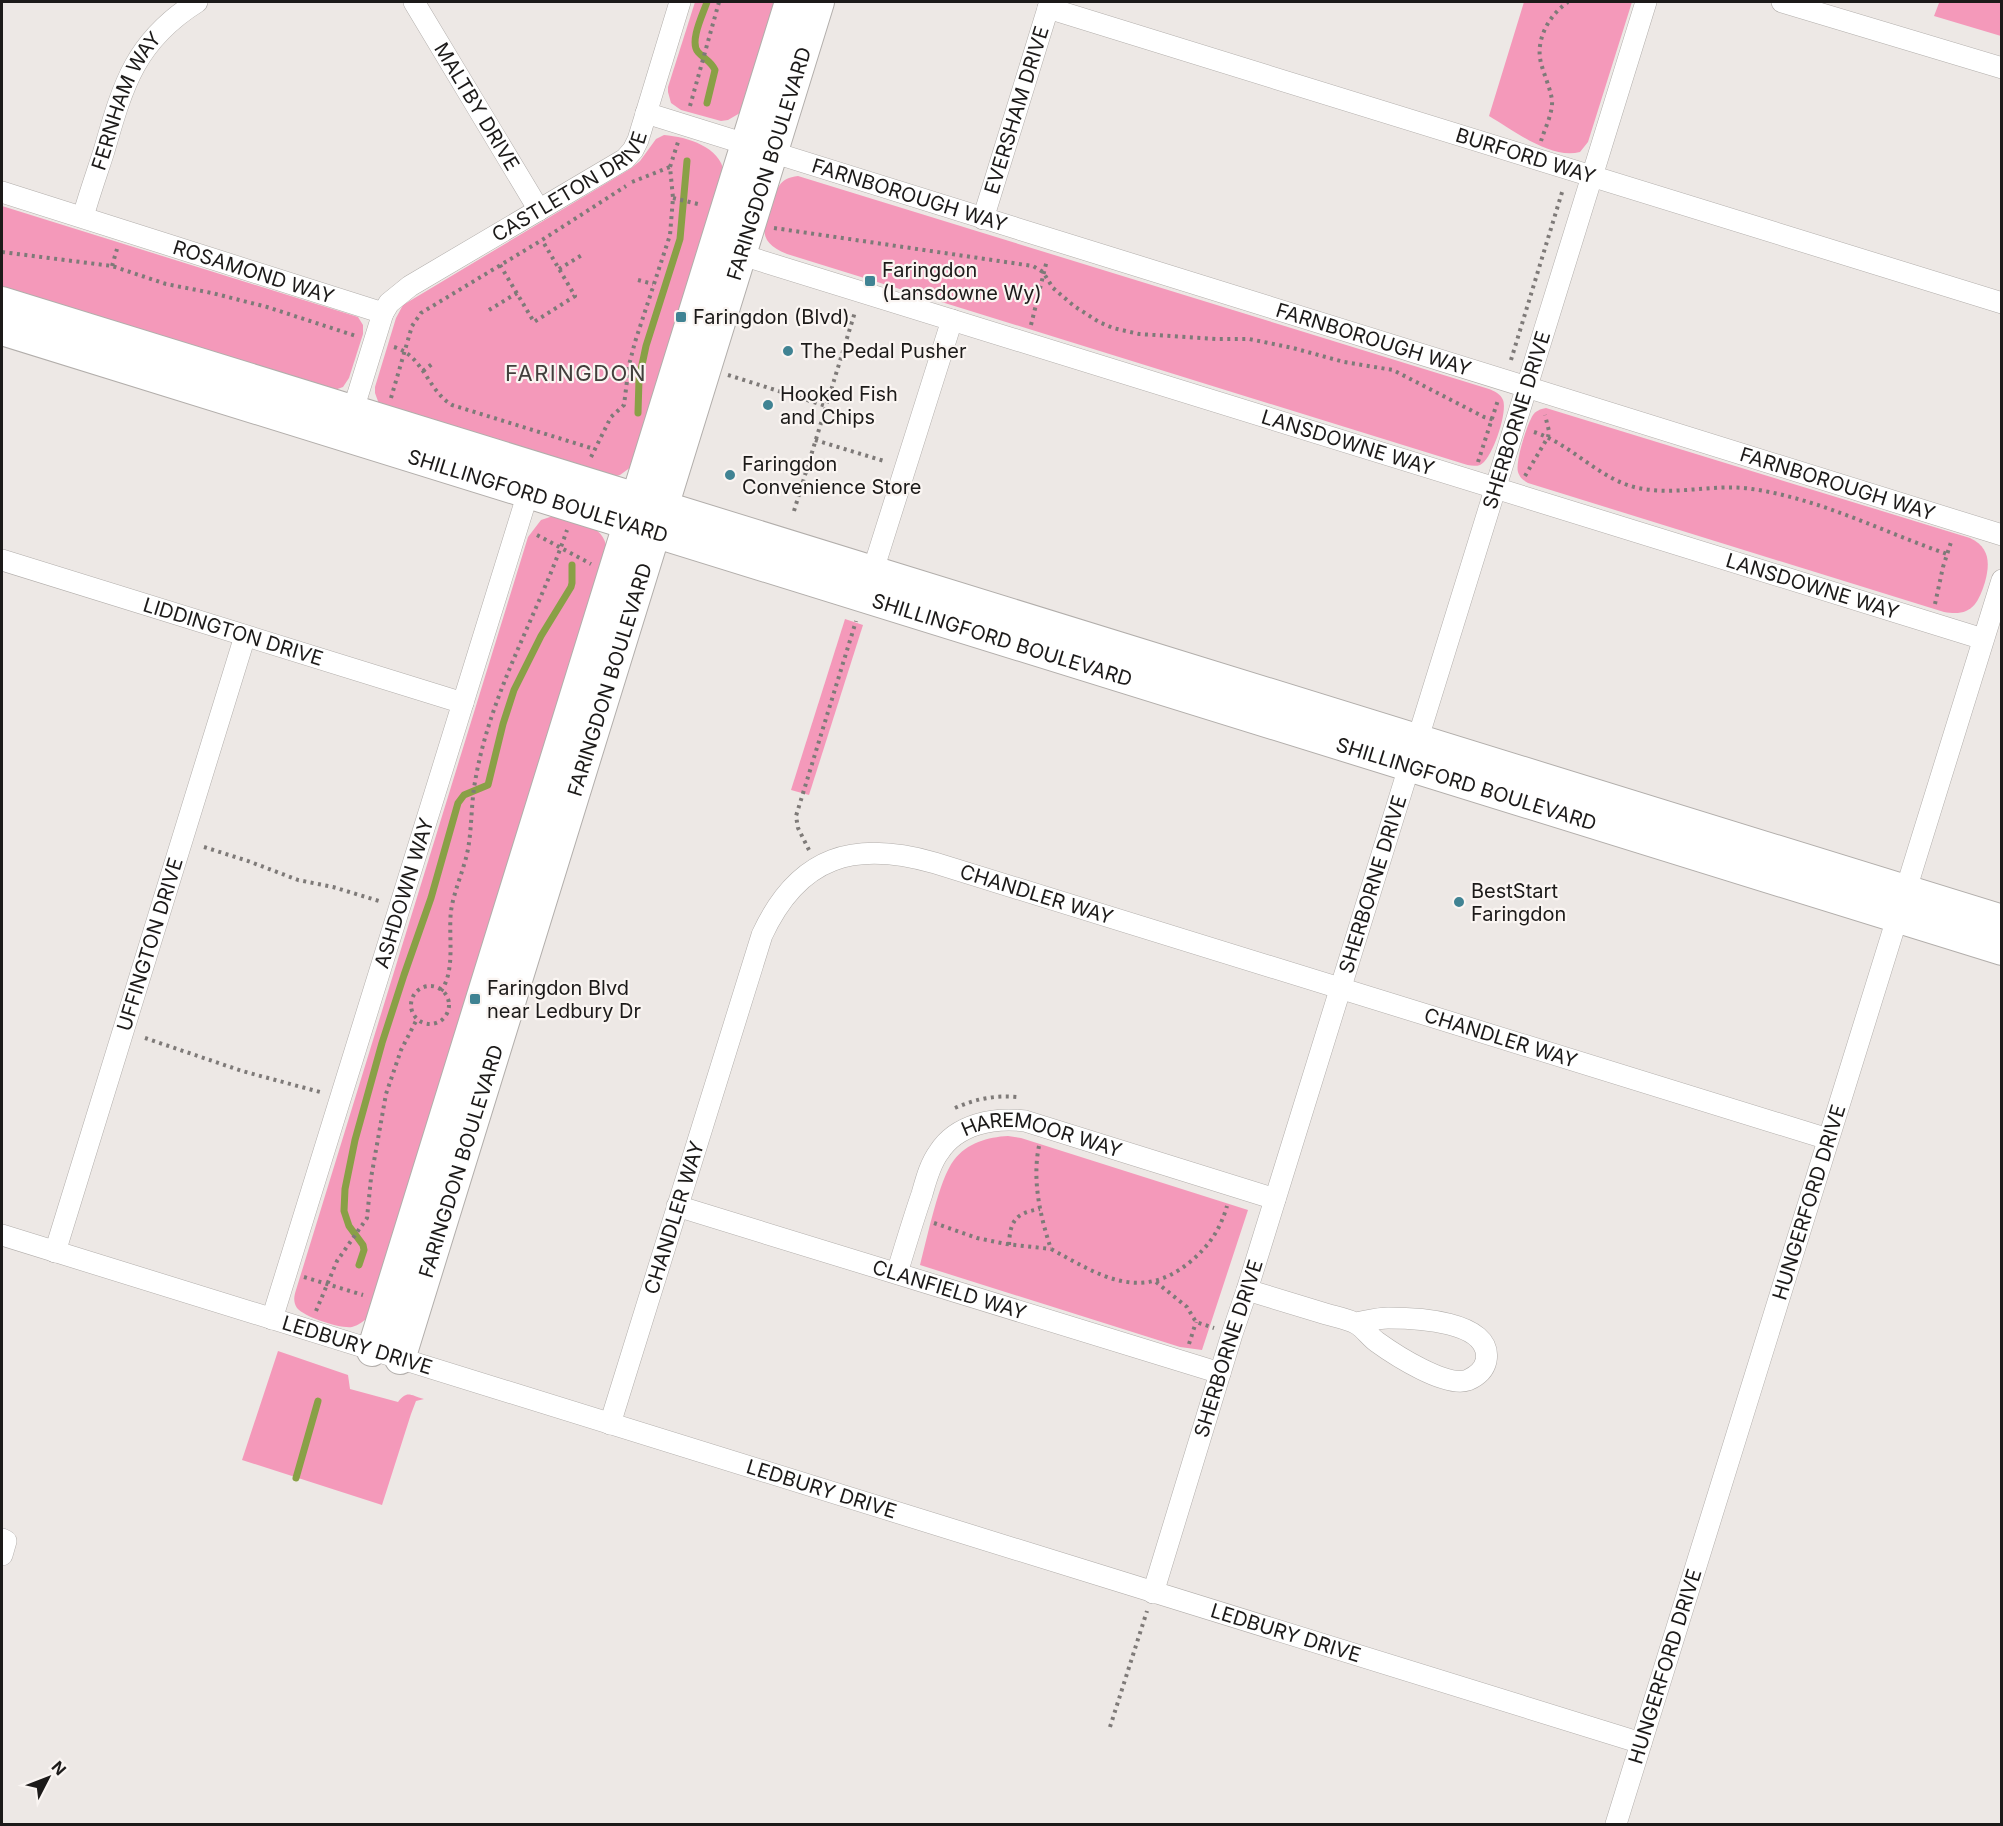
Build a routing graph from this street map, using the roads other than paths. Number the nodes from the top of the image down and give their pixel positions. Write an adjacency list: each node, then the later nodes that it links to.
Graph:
1 (197, 2): 15 (street, FERNHAM WAY)
2 (414, 2): 14 (street, MALTBY DRIVE)
3 (680, 2): 10 (street, CASTLETON DRIVE)
4 (790, 2): 11 (street, FARINGDON BOULEVARD)
5 (819, 2): 11 (street, FARINGDON BOULEVARD)
6 (1646, 2): 12 (street, SHERBORNE DRIVE)
7 (1782, 2): 9 (street)
8 (1049, 5): 12 (street, BURFORD WAY); 16 (street, EVERSHAM DRIVE)
9 (2001, 68)
10 (646, 113): 11 (street, FARNBOROUGH WAY); 14 (street, CASTLETON DRIVE)
11 (759, 149): 16 (street, FARNBOROUGH WAY); 17 (street, FARINGDON BOULEVARD)
12 (1591, 176): 19 (street, BURFORD WAY); 23 (street, SHERBORNE DRIVE)
13 (2, 192): 15 (street, ROSAMOND WAY)
14 (539, 210): 20 (street, CASTLETON DRIVE)
15 (83, 217): 20 (street, ROSAMOND WAY)
16 (983, 219): 23 (street, FARNBOROUGH WAY)
17 (727, 250): 21 (street, LANSDOWNE WAY); 27 (street, FARINGDON BOULEVARD)
18 (2, 302): 24 (street, SHILLINGFORD BOULEVARD)
19 (2001, 303)
20 (383, 313): 24 (street)
21 (952, 320): 26 (street, LANSDOWNE WAY); 31 (street)
22 (2, 330): 24 (street, SHILLINGFORD BOULEVARD)
23 (1526, 386): 26 (street, SHERBORNE DRIVE); 28 (street, FARNBOROUGH WAY)
24 (349, 424): 25 (street, SHILLINGFORD BOULEVARD); 25 (street, SHILLINGFORD BOULEVARD)
25 (531, 481): 27 (street, SHILLINGFORD BOULEVARD); 34 (street, ASHDOWN WAY)
26 (1495, 488): 33 (street, LANSDOWNE WAY); 35 (street, SHERBORNE DRIVE)
27 (645, 515): 31 (street, SHILLINGFORD BOULEVARD); 38 (street, FARINGDON BOULEVARD)
28 (2001, 535)
29 (2, 560): 32 (street, LIDDINGTON DRIVE)
30 (2001, 580): 33 (street, HUNGERFORD DRIVE)
31 (865, 595): 35 (street, SHILLINGFORD BOULEVARD)
32 (245, 636): 34 (street, LIDDINGTON DRIVE); 45 (street, UFFINGTON DRIVE)
33 (1983, 639): 36 (street, HUNGERFORD DRIVE)
34 (463, 703): 48 (street, ASHDOWN WAY)
35 (1413, 753): 36 (street, SHILLINGFORD BOULEVARD); 40 (street, SHERBORNE DRIVE)
36 (1901, 904): 37 (street, SHILLINGFORD BOULEVARD); 39 (street, SHILLINGFORD BOULEVARD); 41 (street, HUNGERFORD DRIVE)
37 (2001, 920)
38 (512, 946): 50 (street, FARINGDON BOULEVARD); 51 (street, FARINGDON BOULEVARD)
39 (2001, 950)
40 (1341, 989): 41 (street, CHANDLER WAY); 42 (street, SHERBORNE DRIVE); 43 (street, CHANDLER WAY)
41 (1828, 1140): 55 (street, HUNGERFORD DRIVE)
42 (1275, 1199): 46 (street, HAREMOOR WAY); 47 (street, SHERBORNE DRIVE)
43 (677, 1206): 46 (street, CLANFIELD WAY); 53 (street, CHANDLER WAY)
44 (2, 1235): 45 (street, LEDBURY DRIVE)
45 (55, 1252): 48 (street, LEDBURY DRIVE)
46 (897, 1273): 52 (street, CLANFIELD WAY)
47 (1247, 1290): 49 (street); 52 (street, SHERBORNE DRIVE)
48 (272, 1319): 50 (street, LEDBURY DRIVE)
49 (1356, 1323): 49 (street)
50 (372, 1351): 51 (street, LEDBURY DRIVE)
51 (400, 1359): 53 (street, LEDBURY DRIVE)
52 (1220, 1373): 54 (street, SHERBORNE DRIVE)
53 (610, 1424): 54 (street, LEDBURY DRIVE)
54 (1153, 1593): 55 (street, LEDBURY DRIVE)
55 (1641, 1743): 56 (street, HUNGERFORD DRIVE)
56 (1616, 1824)

